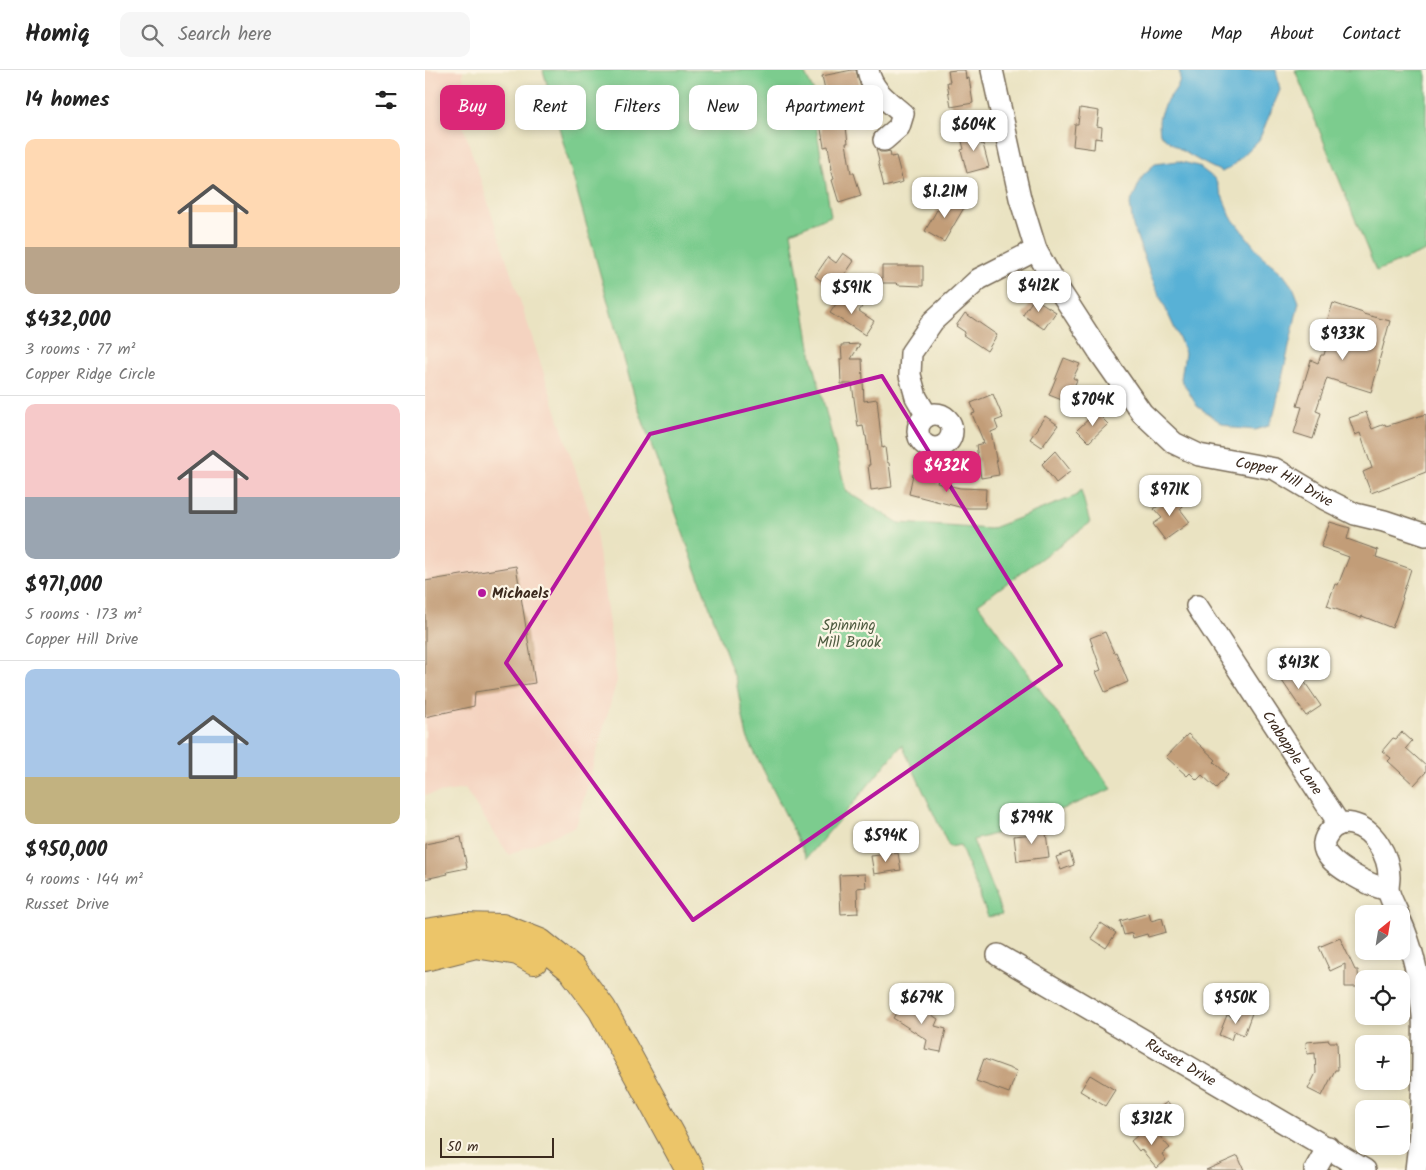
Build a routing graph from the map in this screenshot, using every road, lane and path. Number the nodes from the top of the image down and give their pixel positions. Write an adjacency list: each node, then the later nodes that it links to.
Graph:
1 (868, 70): 3 (street)
2 (992, 70): 4 (street, Copper Hill Drive)
3 (884, 140)
4 (1036, 250): 5 (street); 6 (street, Copper Hill Drive)
5 (927, 416)
6 (1426, 535)
7 (1197, 606): 8 (street, Crabapple Lane)
8 (1338, 825): 9 (street); 9 (street)
9 (1388, 890): 10 (street)
10 (1394, 905)
11 (1410, 950): 19 (street)
12 (426, 951): 15 (highway); 16 (highway)
13 (998, 955): 14 (street, Russet Drive)
14 (1328, 1147): 17 (street); 18 (street, Russet Drive)
15 (672, 1170)
16 (690, 1170)
17 (1315, 1170)
18 (1365, 1170)
19 (1416, 1170)

